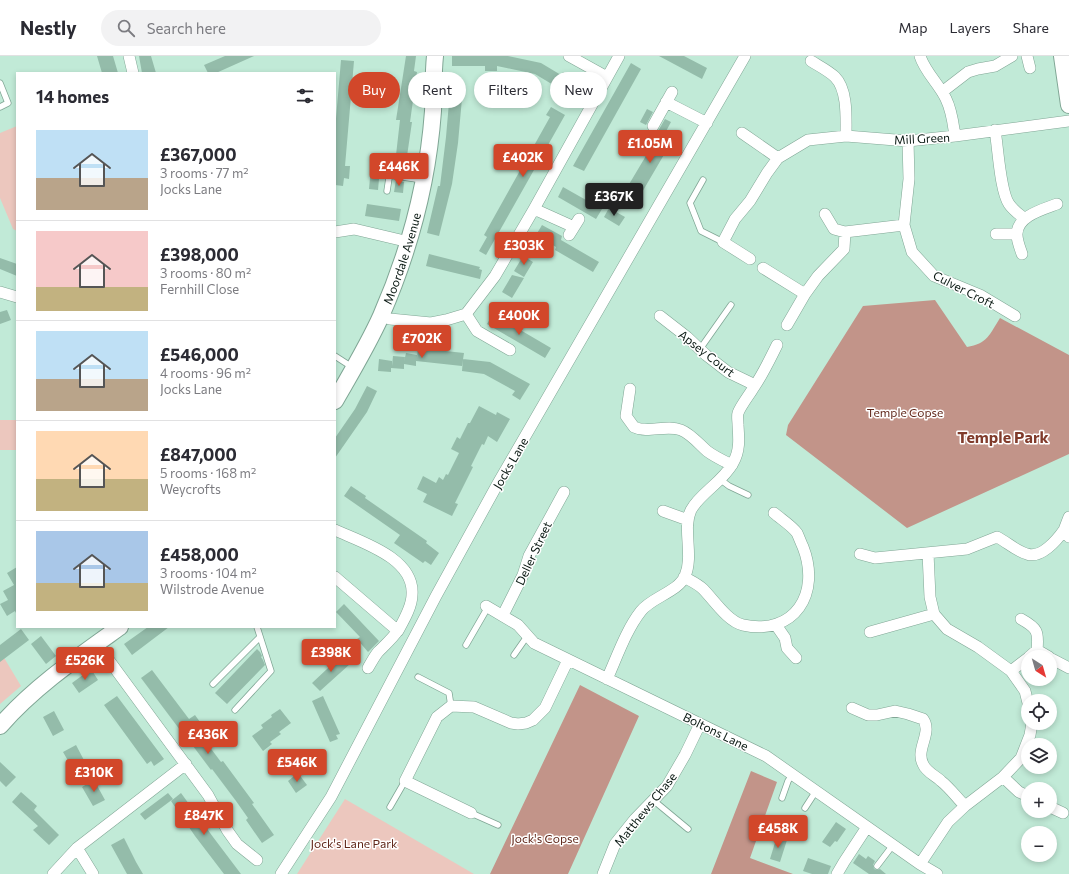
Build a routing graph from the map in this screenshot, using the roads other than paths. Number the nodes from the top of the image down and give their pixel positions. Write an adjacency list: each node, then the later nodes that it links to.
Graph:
1 (129, 56): 12 (street)
2 (435, 56): 31 (street, Moordale Avenue)
3 (569, 56): 13 (street)
4 (619, 56): 14 (street)
5 (745, 56): 21 (street, Jocks Lane)
6 (920, 56): 16 (street)
7 (1012, 56): 16 (street)
8 (1027, 56): 11 (street)
9 (1062, 56): 17 (street)
10 (811, 61): 25 (street)
11 (1030, 68)
12 (133, 72)
13 (598, 72)
14 (607, 77)
15 (0, 83): 18 (lane)
16 (942, 92): 26 (street)
17 (1069, 105)
18 (0, 107)
19 (590, 108): 35 (street)
20 (1069, 121): 23 (street, Mill Green)
21 (707, 123): 22 (street); 136 (street, Jocks Lane)
22 (653, 126)
23 (995, 130): 26 (street, Mill Green); 37 (street)
24 (742, 132): 29 (street)
25 (846, 136): 27 (street, Mill Green); 29 (street, Mill Green)
26 (955, 136): 27 (street, Mill Green)
27 (908, 140): 38 (street, Culver Croft)
28 (392, 158): 30 (lane)
29 (778, 158): 45 (street, Mill Green)
30 (389, 175): 31 (lane); 33 (lane)
31 (423, 180): 44 (street, Moordale Avenue)
32 (703, 180): 45 (lane)
33 (387, 191)
34 (1057, 204): 37 (street)
35 (534, 209): 39 (street); 53 (street)
36 (825, 214): 41 (street)
37 (1025, 218): 43 (street)
38 (904, 225): 41 (street); 56 (street, Culver Croft)
39 (574, 227)
40 (336, 232): 44 (street)
41 (846, 232): 50 (street)
42 (996, 234): 43 (street)
43 (1017, 234): 46 (street)
44 (409, 242): 54 (street, Moordale Avenue)
45 (723, 242): 47 (street)
46 (1022, 254)
47 (750, 260)
48 (763, 268): 50 (street)
49 (0, 292): 51 (street)
50 (805, 294): 57 (street)
51 (16, 297)
52 (730, 306): 59 (lane)
53 (466, 314): 54 (street); 60 (street)
54 (381, 316): 62 (street, Moordale Avenue)
55 (660, 316): 59 (street, Apsey Court)
56 (1015, 316)
57 (787, 325)
58 (777, 345): 63 (street)
59 (700, 349): 63 (street, Apsey Court)
60 (510, 350)
61 (336, 357): 62 (lane)
62 (354, 369): 65 (street, Moordale Avenue)
63 (755, 385): 66 (street)
64 (630, 389): 66 (street)
65 (336, 399)
66 (732, 465): 67 (street)
67 (721, 480): 69 (lane); 73 (street)
68 (564, 492): 82 (street, Deller Street)
69 (748, 495)
70 (663, 511): 73 (street)
71 (774, 513): 84 (street)
72 (1069, 517): 75 (street)
73 (688, 520): 78 (street)
74 (336, 530): 87 (street)
75 (1066, 534): 76 (street)
76 (928, 553): 77 (street); 81 (street)
77 (860, 554)
78 (684, 577): 84 (street); 103 (street)
79 (336, 578): 87 (street)
80 (487, 607): 82 (street, Boltons Lane); 92 (lane)
81 (934, 614): 88 (street); 101 (street)
82 (503, 615): 89 (street, Boltons Lane)
83 (1021, 619): 93 (street)
84 (776, 625): 95 (street)
85 (119, 628): 91 (street)
86 (257, 628): 90 (lane)
87 (398, 631): 100 (street)
88 (870, 632)
89 (528, 635): 94 (lane); 96 (street, Boltons Lane)
90 (260, 637): 104 (lane); 108 (lane)
91 (97, 644): 110 (street); 112 (street)
92 (466, 645)
93 (1033, 650)
94 (514, 655)
95 (796, 658)
96 (568, 660): 103 (street, Boltons Lane); 106 (street)
97 (1057, 661): 99 (street)
98 (1021, 663): 101 (street)
99 (1069, 668)
100 (366, 669)
101 (1011, 671): 105 (street)
102 (418, 677): 106 (lane)
103 (607, 678): 109 (street, Boltons Lane)
104 (213, 684)
105 (1026, 694)
106 (451, 706): 115 (street)
107 (852, 708): 120 (street)
108 (235, 710)
109 (700, 724): 113 (street, Boltons Lane); 119 (street, Matthews Chase)
110 (0, 726)
111 (1031, 730): 114 (street)
112 (186, 764): 130 (street); 131 (street)
113 (792, 775): 116 (street, Boltons Lane); 118 (lane)
114 (1003, 777): 117 (street); 120 (street)
115 (405, 781): 121 (lane); 124 (street)
116 (816, 791): 122 (lane); 127 (street, Boltons Lane)
117 (1021, 793)
118 (782, 798)
119 (653, 800): 128 (lane); 137 (street, Matthews Chase)
120 (965, 806): 132 (street)
121 (390, 808)
122 (805, 808)
123 (1057, 810): 125 (street)
124 (471, 813): 126 (lane)
125 (1063, 813)
126 (498, 825)
127 (867, 827): 129 (street, Boltons Lane); 138 (street)
128 (688, 829)
129 (893, 845): 132 (street, Boltons Lane); 133 (lane)
130 (77, 848): 134 (street); 135 (street)
131 (258, 860)
132 (920, 864): 139 (street, Boltons Lane)
133 (877, 866)
134 (53, 874)
135 (93, 874)
136 (281, 874)
137 (603, 874)
138 (837, 874)
139 (937, 874)

